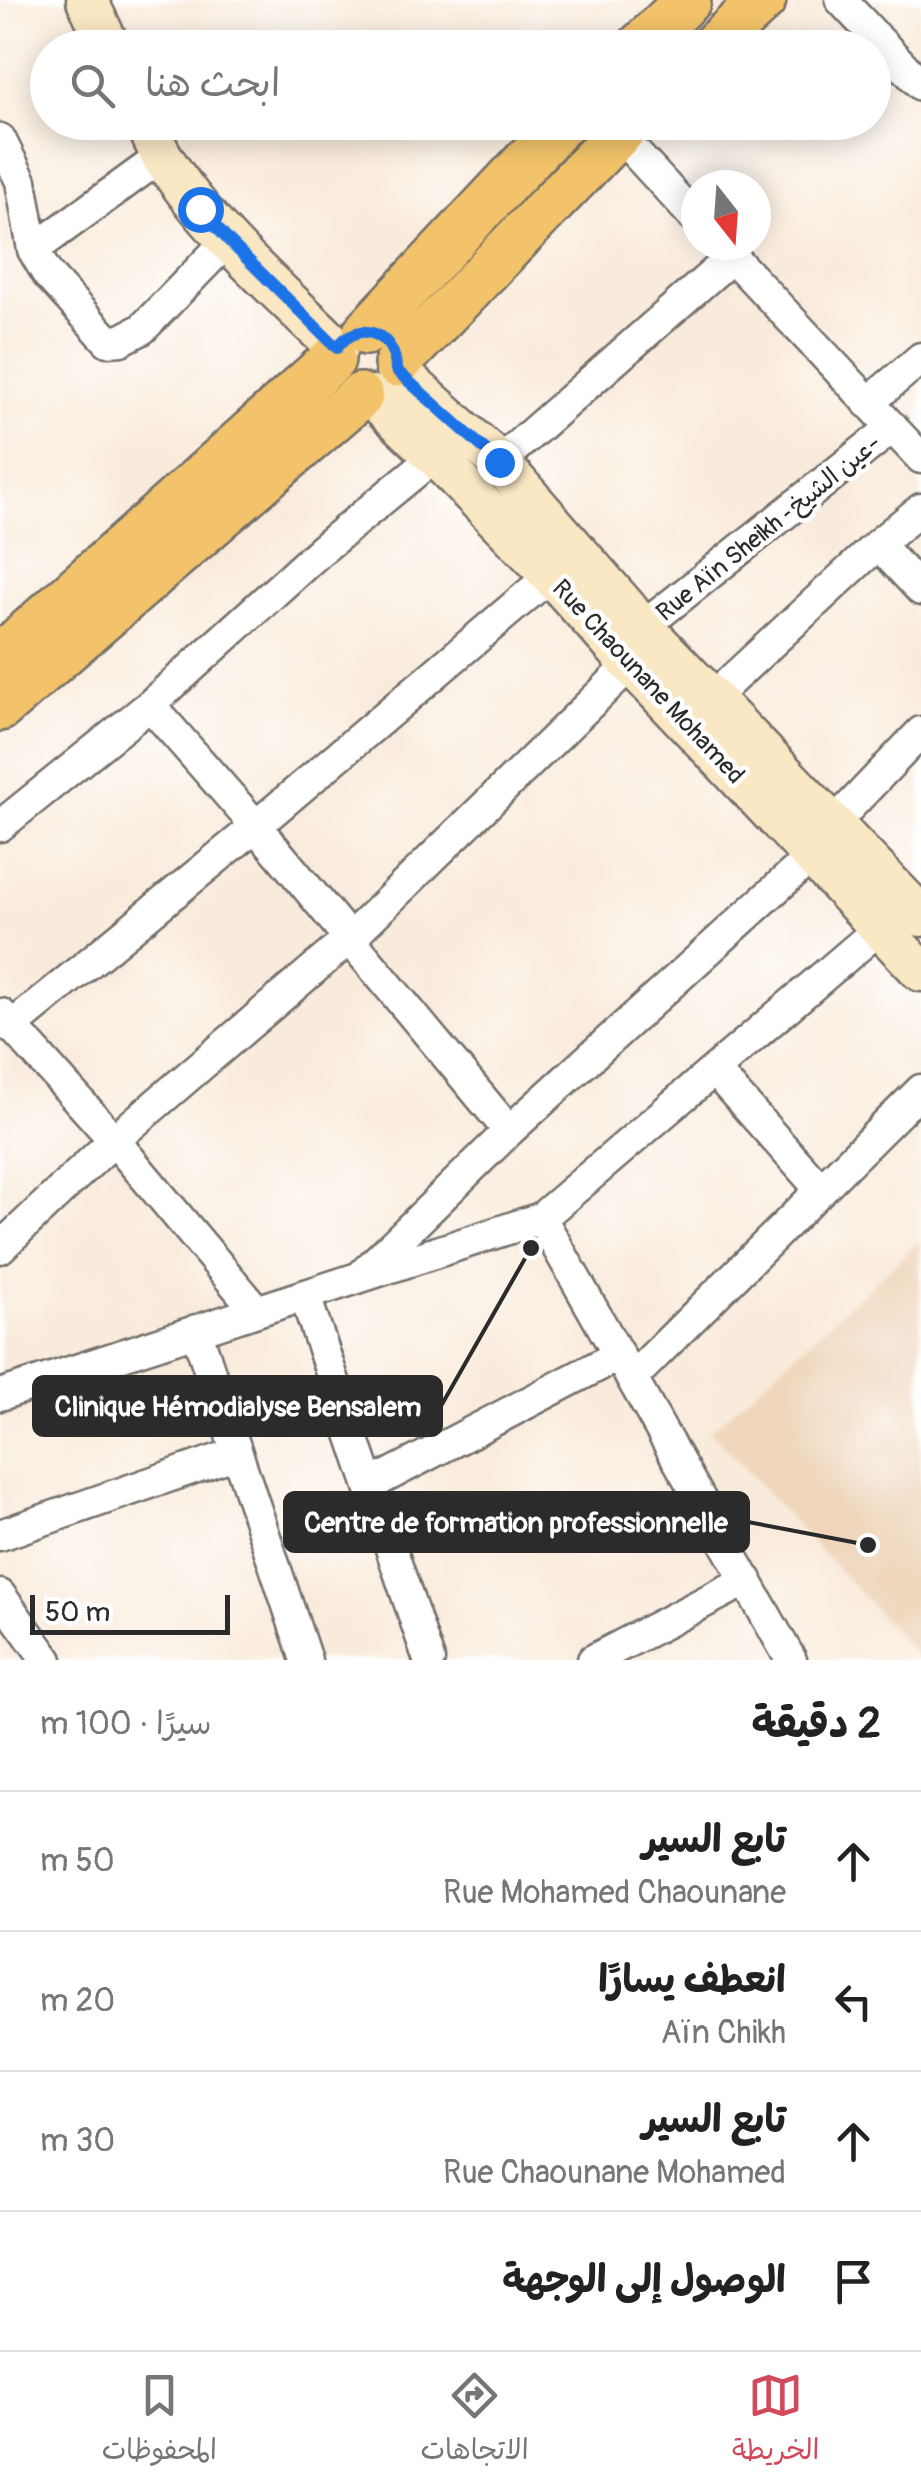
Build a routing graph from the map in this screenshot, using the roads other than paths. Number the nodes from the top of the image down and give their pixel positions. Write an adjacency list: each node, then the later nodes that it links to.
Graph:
1 (87, 0): 5 (street)
2 (688, 0): 6 (main road)
3 (763, 0): 7 (main road)
4 (841, 0): 8 (street)
5 (101, 30)
6 (657, 30)
7 (730, 30)
8 (869, 30)
9 (891, 53): 10 (street)
10 (921, 85)
11 (0, 139): 19 (street)
12 (153, 140): 19 (street)
13 (155, 140): 18 (street)
14 (549, 140): 23 (main road)
15 (603, 140): 23 (main road)
16 (630, 140): 17 (street)
17 (681, 201)
18 (228, 240): 19 (street); 23 (street)
19 (33, 250)
20 (716, 260): 28 (street, Rue Aïn Sheikh -عين الشيخ-)
21 (734, 260): 24 (street, Rue Aïn Sheikh -عين الشيخ-)
22 (921, 358): 24 (street, Rue Aïn Sheikh -عين الشيخ-)
23 (366, 367): 26 (street, Rue Chaounane Mohamed); 28 (street, Rue Chaounane Mohamed); 34 (main road); 37 (main road)
24 (868, 403): 25 (street, Rue Aïn Sheikh -عين الشيخ-)
25 (893, 427): 27 (street, Rue Aïn Sheikh -عين الشيخ-); 33 (street, Rue Aïn Sheikh -عين الشيخ-)
26 (435, 456): 31 (street, Rue Chaounane Mohamed); 36 (street)
27 (921, 458)
28 (499, 462): 33 (street, Rue Chaounane Mohamed)
29 (921, 509): 30 (street)
30 (878, 544): 32 (street); 35 (street)
31 (551, 575): 33 (street, Rue Chaounane Mohamed); 40 (street)
32 (921, 590)
33 (637, 646): 35 (street, Rue Chaounane Mohamed); 41 (street, Rue Chaounane Mohamed); 43 (street, Rue Aïn Sheikh -عين الشيخ-)
34 (0, 656)
35 (712, 698): 41 (street, Rue Chaounane Mohamed)
36 (150, 705): 39 (street); 40 (street)
37 (0, 708)
38 (921, 732): 41 (street)
39 (0, 826)
40 (256, 826): 43 (street); 45 (street)
41 (822, 840): 42 (street, Rue Chaounane Mohamed); 48 (street)
42 (910, 916): 44 (street, Rue Chaounane Mohamed); 46 (street)
43 (350, 938): 48 (street); 49 (street, Rue Aïn Sheikh -عين الشيخ-)
44 (921, 971)
45 (6, 1020): 49 (street)
46 (714, 1070): 50 (street); 51 (street)
47 (921, 1090): 50 (street)
48 (509, 1131): 53 (street)
49 (114, 1140): 52 (street, Rue Aïn Sheikh -عين الشيخ-); 55 (street)
50 (821, 1190): 57 (street)
51 (541, 1218): 53 (street); 57 (street)
52 (0, 1248)
53 (358, 1279): 54 (street)
54 (305, 1296): 55 (street); 60 (street)
55 (257, 1311): 56 (street)
56 (196, 1330): 58 (street); 59 (street)
57 (625, 1366): 60 (street); 62 (street)
58 (0, 1394)
59 (237, 1453): 61 (street); 65 (street)
60 (370, 1485): 66 (street)
61 (0, 1535)
62 (747, 1580): 67 (street); 68 (street)
63 (0, 1596): 64 (street)
64 (46, 1660)
65 (306, 1660)
66 (429, 1660)
67 (593, 1660)
68 (791, 1660)

